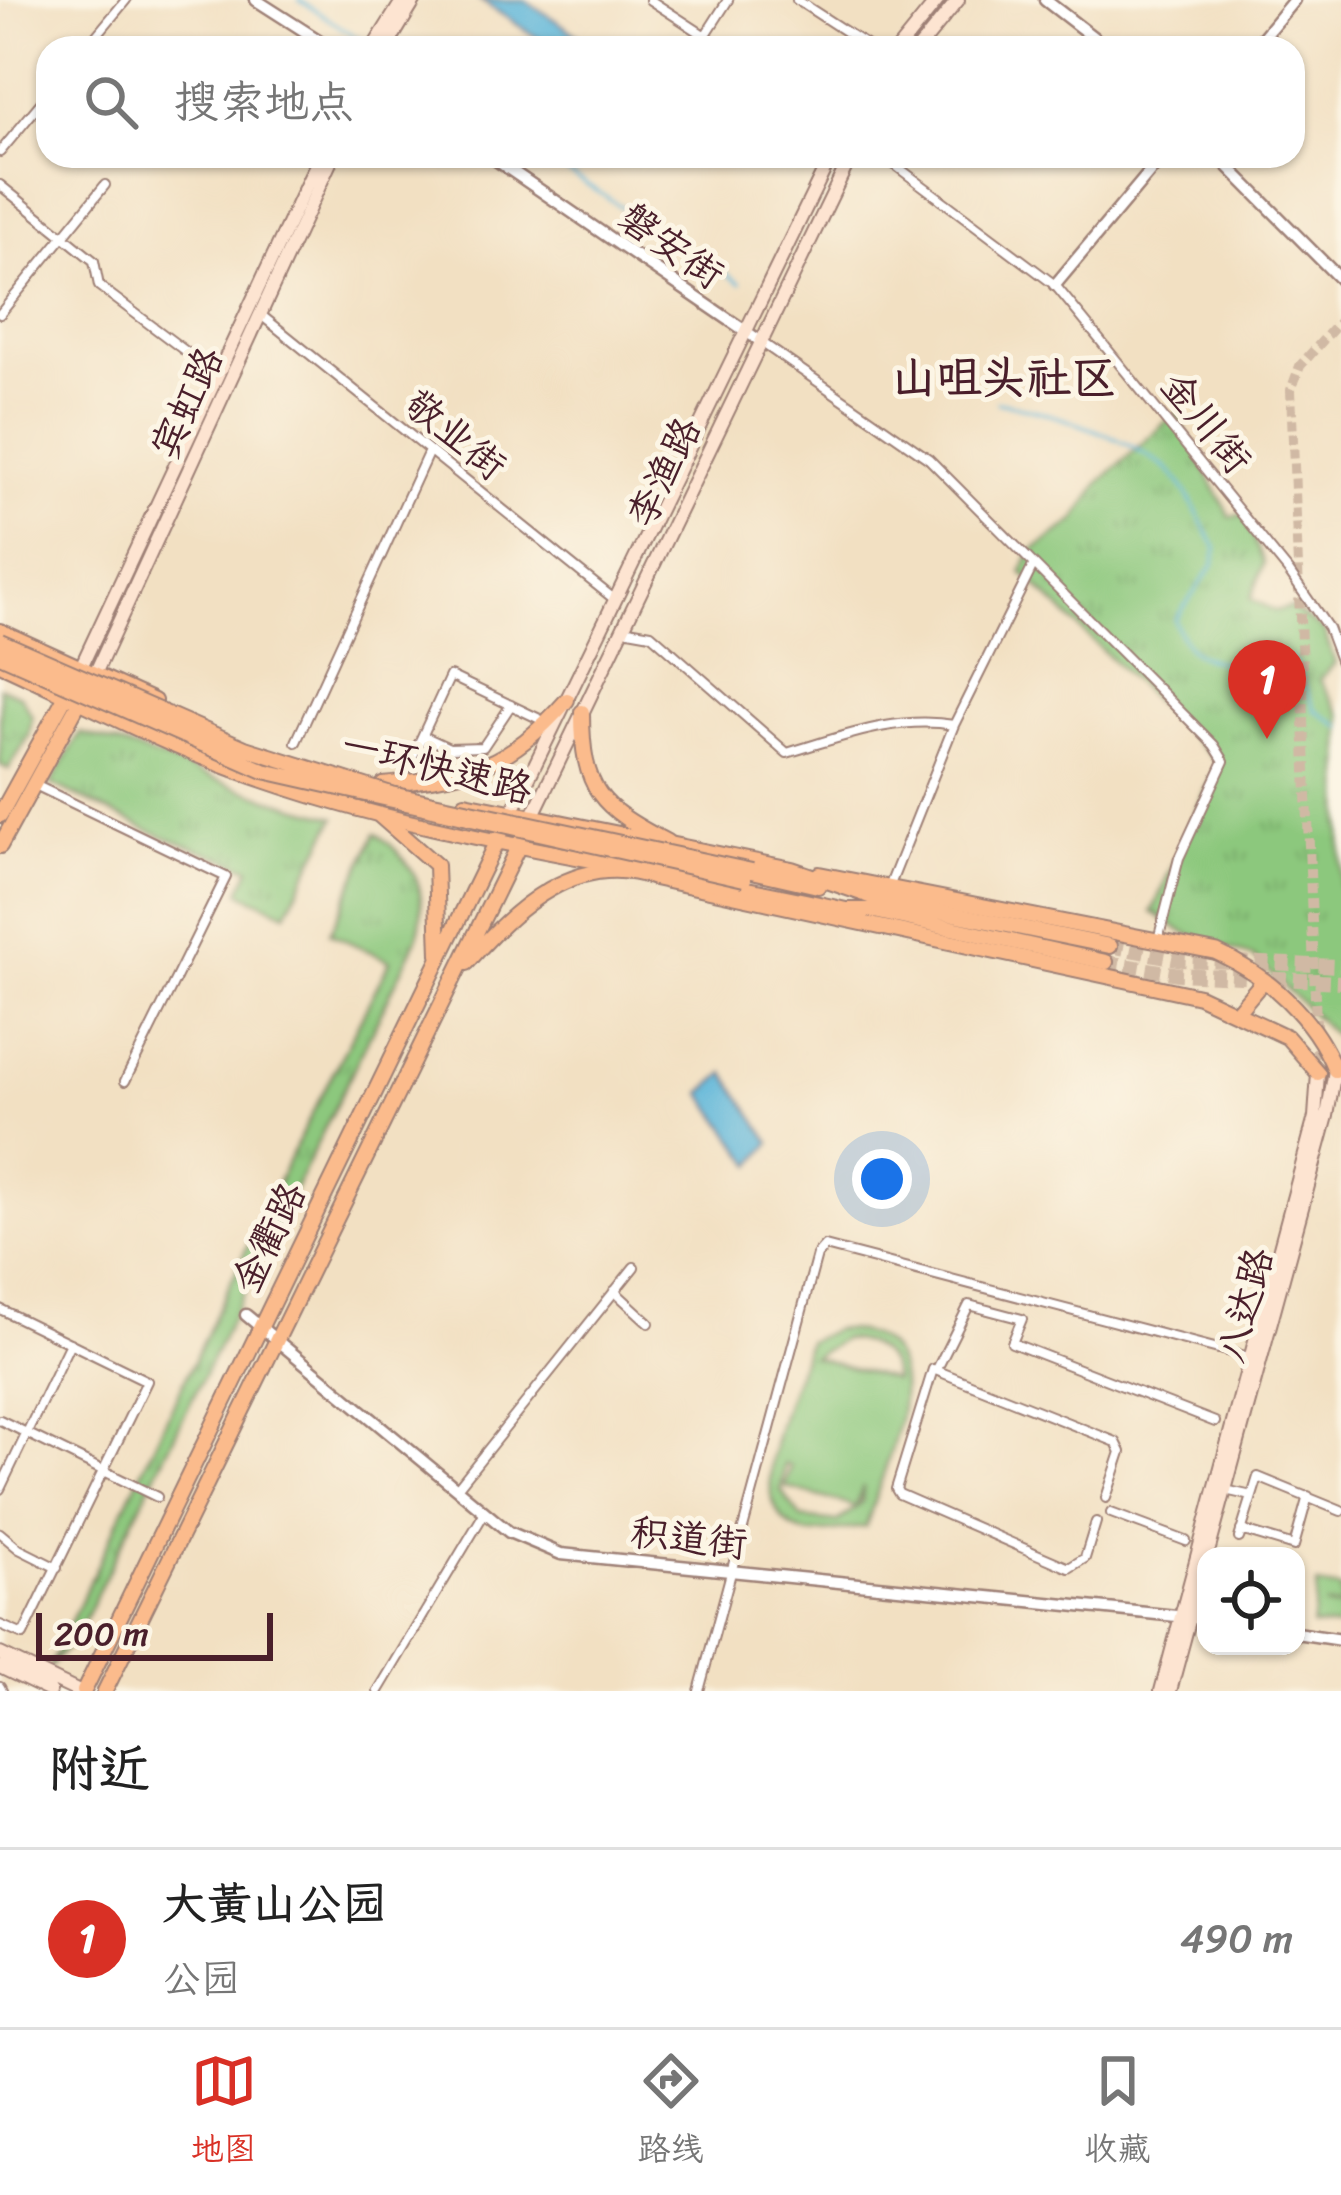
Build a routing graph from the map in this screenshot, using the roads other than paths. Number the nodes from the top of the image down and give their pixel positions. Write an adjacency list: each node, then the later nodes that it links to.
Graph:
1 (126, 0): 12 (street)
2 (256, 0): 13 (street)
3 (403, 0): 14 (main road)
4 (415, 0): 15 (main road)
5 (650, 0): 16 (street)
6 (728, 0): 16 (street)
7 (797, 0): 17 (street)
8 (938, 0): 18 (main road)
9 (958, 0): 19 (main road)
10 (1045, 0): 20 (street)
11 (1294, 0): 21 (street)
12 (96, 36)
13 (312, 36)
14 (381, 36)
15 (393, 36)
16 (705, 36)
17 (852, 36)
18 (909, 36)
19 (929, 36)
20 (1092, 36)
21 (1264, 36)
22 (36, 108): 23 (street)
23 (0, 152)
24 (314, 168): 41 (main road, 宾虹路)
25 (327, 168): 38 (main road, 宾虹路)
26 (507, 168): 39 (street, 磐安街)
27 (825, 168): 39 (main road, 李渔路)
28 (845, 168): 40 (main road, 李渔路)
29 (899, 168): 36 (street, 金川街)
30 (1153, 168): 36 (street)
31 (1230, 168): 35 (street)
32 (0, 185): 34 (street)
33 (105, 185): 34 (street)
34 (63, 236): 37 (street); 41 (street)
35 (1341, 280)
36 (1055, 285): 49 (street, 金川街)
37 (0, 314)
38 (260, 314): 42 (street, 敬业街); 50 (main road, 宾虹路)
39 (745, 332): 40 (street, 磐安街); 44 (main road, 李渔路)
40 (760, 341): 43 (street); 45 (main road, 李渔路)
41 (217, 375): 50 (main road, 宾虹路)
42 (429, 451): 44 (street, 敬业街); 58 (street)
43 (1034, 563): 56 (street); 75 (street)
44 (616, 601): 52 (main road, 李渔路)
45 (621, 629): 54 (main road, 李渔路); 56 (street)
46 (0, 631): 50 (main road)
47 (0, 641): 72 (main road, 一环快速路, bridge)
48 (0, 659): 51 (main road); 72 (main road, 一环快速路, bridge)
49 (1341, 663)
50 (88, 670): 51 (main road); 61 (main road)
51 (74, 697): 60 (main road); 62 (main road); 64 (main road)
52 (566, 700): 55 (main road)
53 (511, 705): 55 (street); 57 (street); 57 (street)
54 (582, 712): 65 (main road, 李渔路); 69 (main road)
55 (551, 724): 59 (main road); 63 (main road)
56 (954, 725): 73 (street)
57 (423, 736): 59 (street)
58 (296, 742)
59 (400, 783): 61 (main road)
60 (34, 784): 67 (main road); 83 (street)
61 (383, 785): 63 (main road)
62 (359, 807): 66 (main road); 77 (main road)
63 (512, 812): 65 (main road); 66 (main road, 金衢路)
64 (0, 814)
65 (533, 815): 68 (main road, 金衢路); 69 (main road)
66 (497, 842): 68 (main road); 77 (main road, 金衢路)
67 (0, 846)
68 (518, 847): 70 (main road); 79 (main road, 金衢路)
69 (677, 847): 71 (main road)
70 (625, 868): 74 (main road); 79 (main road); 80 (main road)
71 (792, 869): 73 (main road); 74 (main road)
72 (750, 875): 74 (main road, 一环快速路)
73 (890, 885): 75 (main road)
74 (873, 904): 76 (main road)
75 (1157, 940): 78 (main road)
76 (1108, 954)
77 (439, 962): 89 (main road, 金衢路)
78 (1264, 980): 80 (main road); 81 (main road)
79 (450, 983): 90 (main road, 金衢路)
80 (1238, 1011): 82 (main road)
81 (1338, 1071): 82 (street); 100 (main road, 八达路)
82 (1318, 1073): 92 (main road)
83 (125, 1081)
84 (634, 1267): 85 (street)
85 (614, 1291): 88 (street); 98 (street)
86 (0, 1309): 91 (street)
87 (246, 1315): 89 (street, 积道街)
88 (649, 1323)
89 (261, 1327): 90 (street, 积道街); 125 (main road, 金衢路)
90 (277, 1339): 98 (street, 积道街); 126 (main road, 金衢路)
91 (70, 1343): 96 (street); 97 (street)
92 (1251, 1358): 115 (street); 117 (main road)
93 (938, 1367): 95 (street); 104 (street); 109 (street)
94 (0, 1420): 96 (street)
95 (1215, 1422)
96 (27, 1433): 97 (street); 99 (street)
97 (105, 1472): 103 (street); 114 (street)
98 (458, 1487): 105 (street, 积道街)
99 (0, 1489)
100 (1225, 1490): 101 (street); 108 (main road, 八达路)
101 (1252, 1496): 102 (street); 110 (street)
102 (1308, 1496): 106 (street); 110 (street)
103 (157, 1497)
104 (1106, 1498)
105 (486, 1510): 115 (street, 积道街); 127 (street)
106 (1341, 1511)
107 (1111, 1514): 112 (street)
108 (1218, 1514): 110 (street); 113 (main road, 八达路)
109 (1096, 1522)
110 (1241, 1530)
111 (0, 1533): 114 (street)
112 (1186, 1540)
113 (1209, 1547)
114 (57, 1568): 119 (street)
115 (732, 1571): 117 (street, 积道街); 128 (street)
116 (1197, 1584): 117 (main road, 八达路)
117 (1186, 1616): 118 (street, 积道街); 129 (main road, 八达路)
118 (1197, 1618)
119 (0, 1625)
120 (1305, 1634): 121 (street)
121 (1341, 1640)
122 (0, 1654): 125 (main road)
123 (0, 1667): 124 (main road)
124 (50, 1691)
125 (80, 1691)
126 (105, 1691)
127 (377, 1691)
128 (699, 1691)
129 (1166, 1691)

